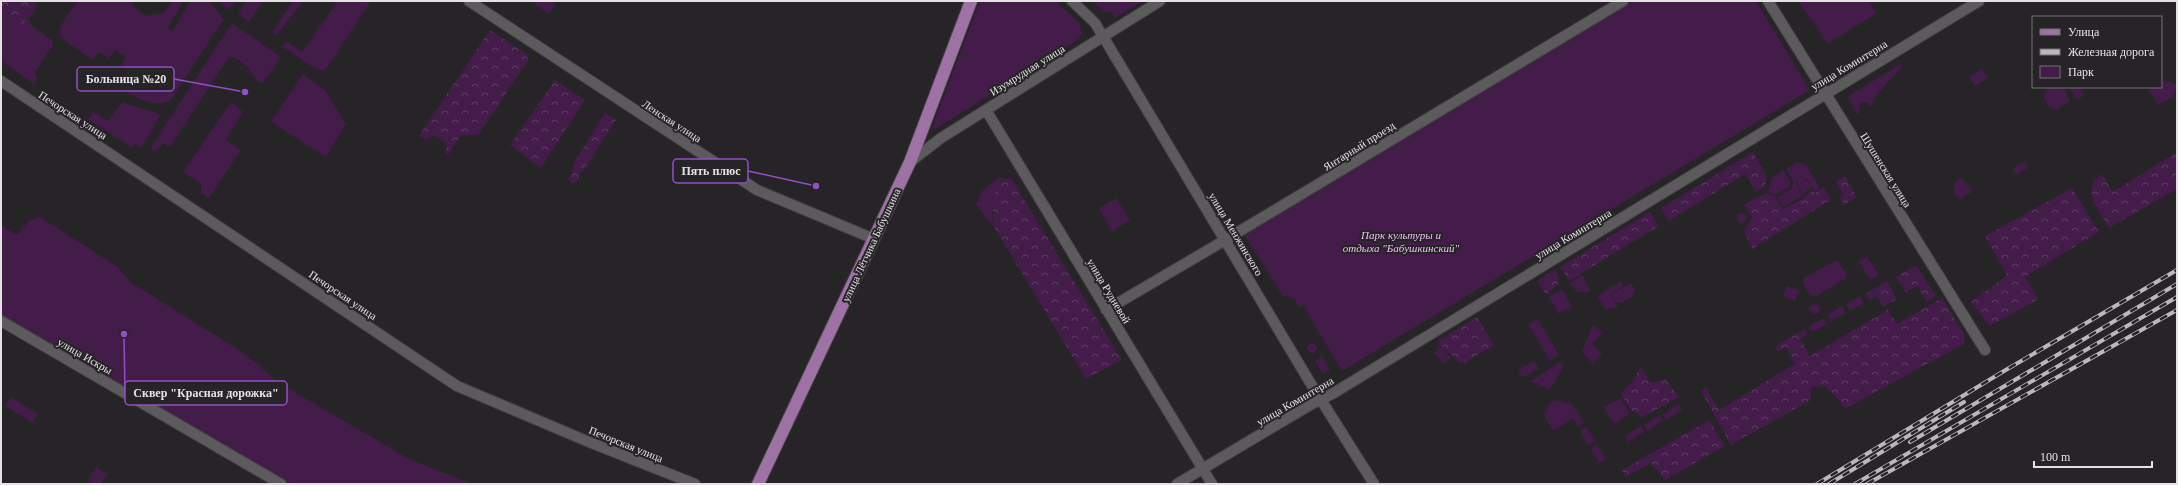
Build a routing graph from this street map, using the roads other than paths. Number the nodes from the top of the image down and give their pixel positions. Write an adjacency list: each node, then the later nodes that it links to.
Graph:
1 (469, 1): 13 (street, Ленская улица)
2 (971, 1): 12 (main road, улица Лётчика Бабушкина)
3 (1072, 1): 8 (street, улица Менжинского)
4 (1160, 1): 8 (street, Изумрудная улица)
5 (1623, 1): 14 (street, Янтарный проезд)
6 (1768, 1): 10 (street, Шушенская улица)
7 (1979, 1): 10 (street, улица Коминтерна)
8 (1103, 37): 11 (street, Изумрудная улица); 14 (street, улица Менжинского)
9 (1, 81): 21 (street, Печорская улица)
10 (1824, 94): 17 (street, Шушенская улица); 18 (street, улица Коминтерна)
11 (986, 110): 12 (street, Изумрудная улица); 15 (street, улица Рудневой)
12 (910, 162): 13 (main road, улица Лётчика Бабушкина)
13 (874, 239): 22 (main road, улица Лётчика Бабушкина)
14 (1226, 240): 15 (street, Янтарный проезд); 18 (street, улица Менжинского)
15 (1106, 310): 19 (street, улица Рудневой)
16 (1, 321): 20 (street, улица Искры)
17 (1985, 350)
18 (1321, 399): 19 (street, улица Коминтерна); 25 (street, улица Менжинского)
19 (1203, 469): 23 (street, улица Коминтерна); 24 (street, улица Рудневой)
20 (281, 484)
21 (694, 484)
22 (758, 484)
23 (1177, 484)
24 (1212, 484)
25 (1374, 484)

